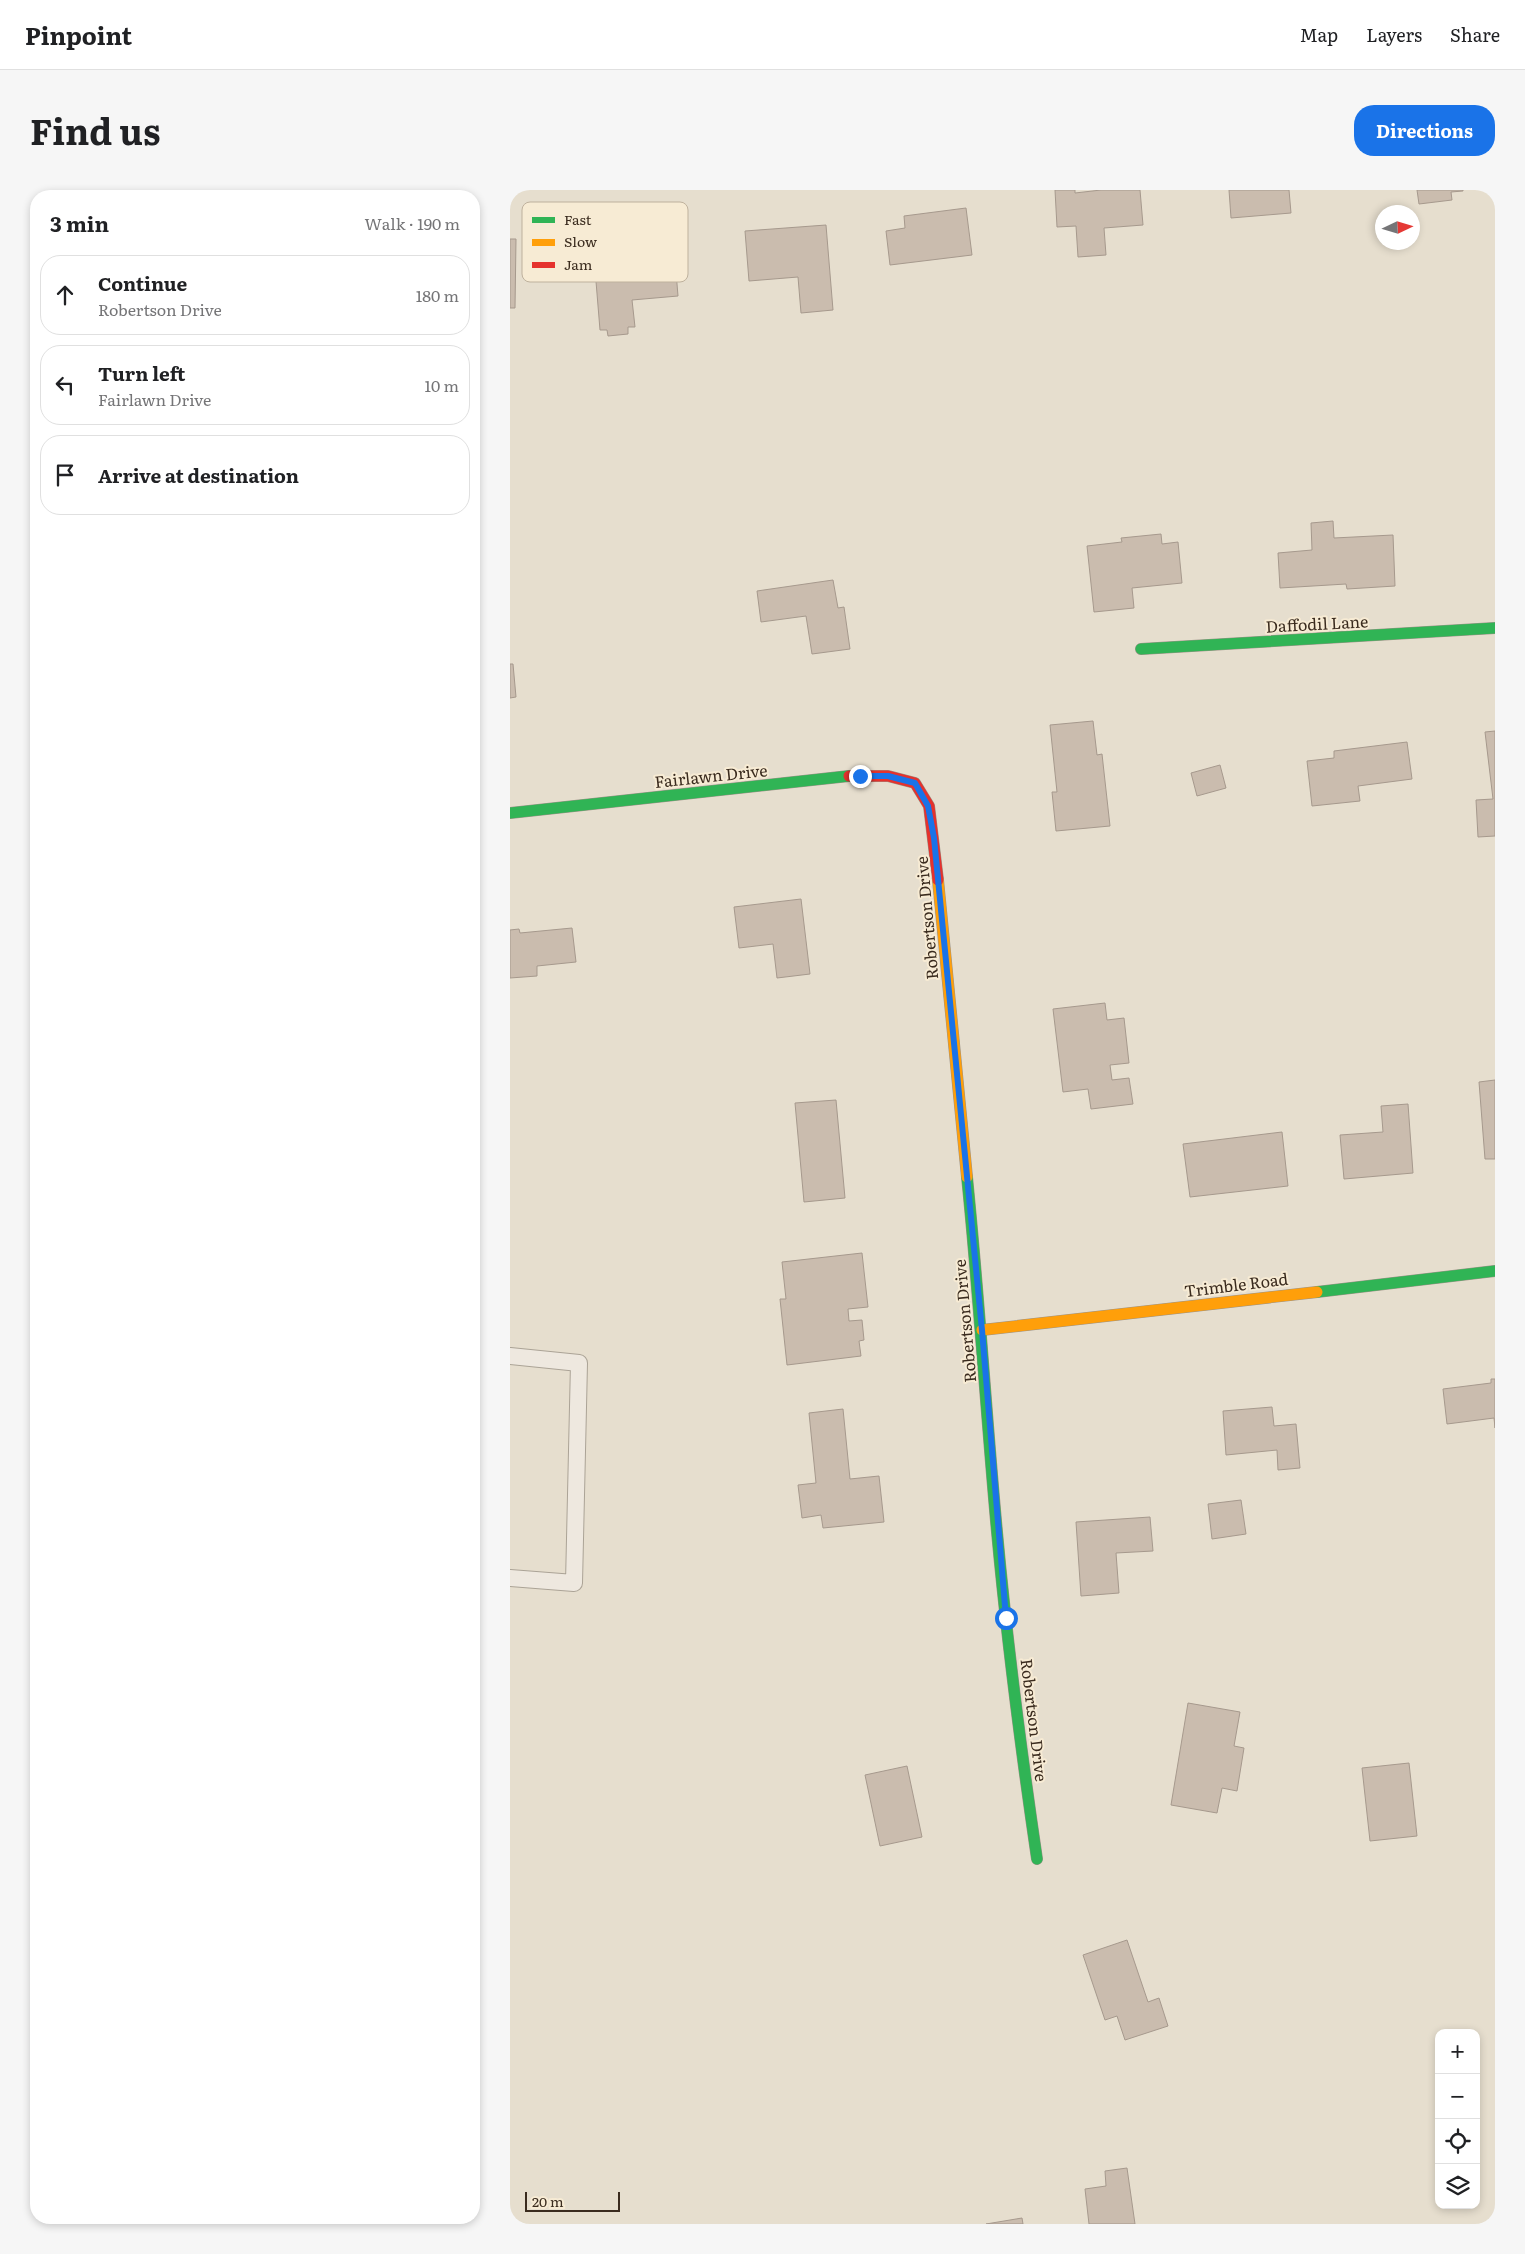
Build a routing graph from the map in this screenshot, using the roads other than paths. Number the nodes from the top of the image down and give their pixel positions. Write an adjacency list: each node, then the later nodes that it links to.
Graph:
1 (1495, 628): 2 (street, Daffodil Lane)
2 (1141, 649)
3 (915, 783): 4 (street, Fairlawn Drive); 6 (street, Robertson Drive)
4 (510, 813)
5 (1495, 1271): 6 (street, Trimble Road)
6 (982, 1330): 9 (street, Robertson Drive)
7 (510, 1356): 8 (lane)
8 (510, 1578)
9 (1037, 1859)

